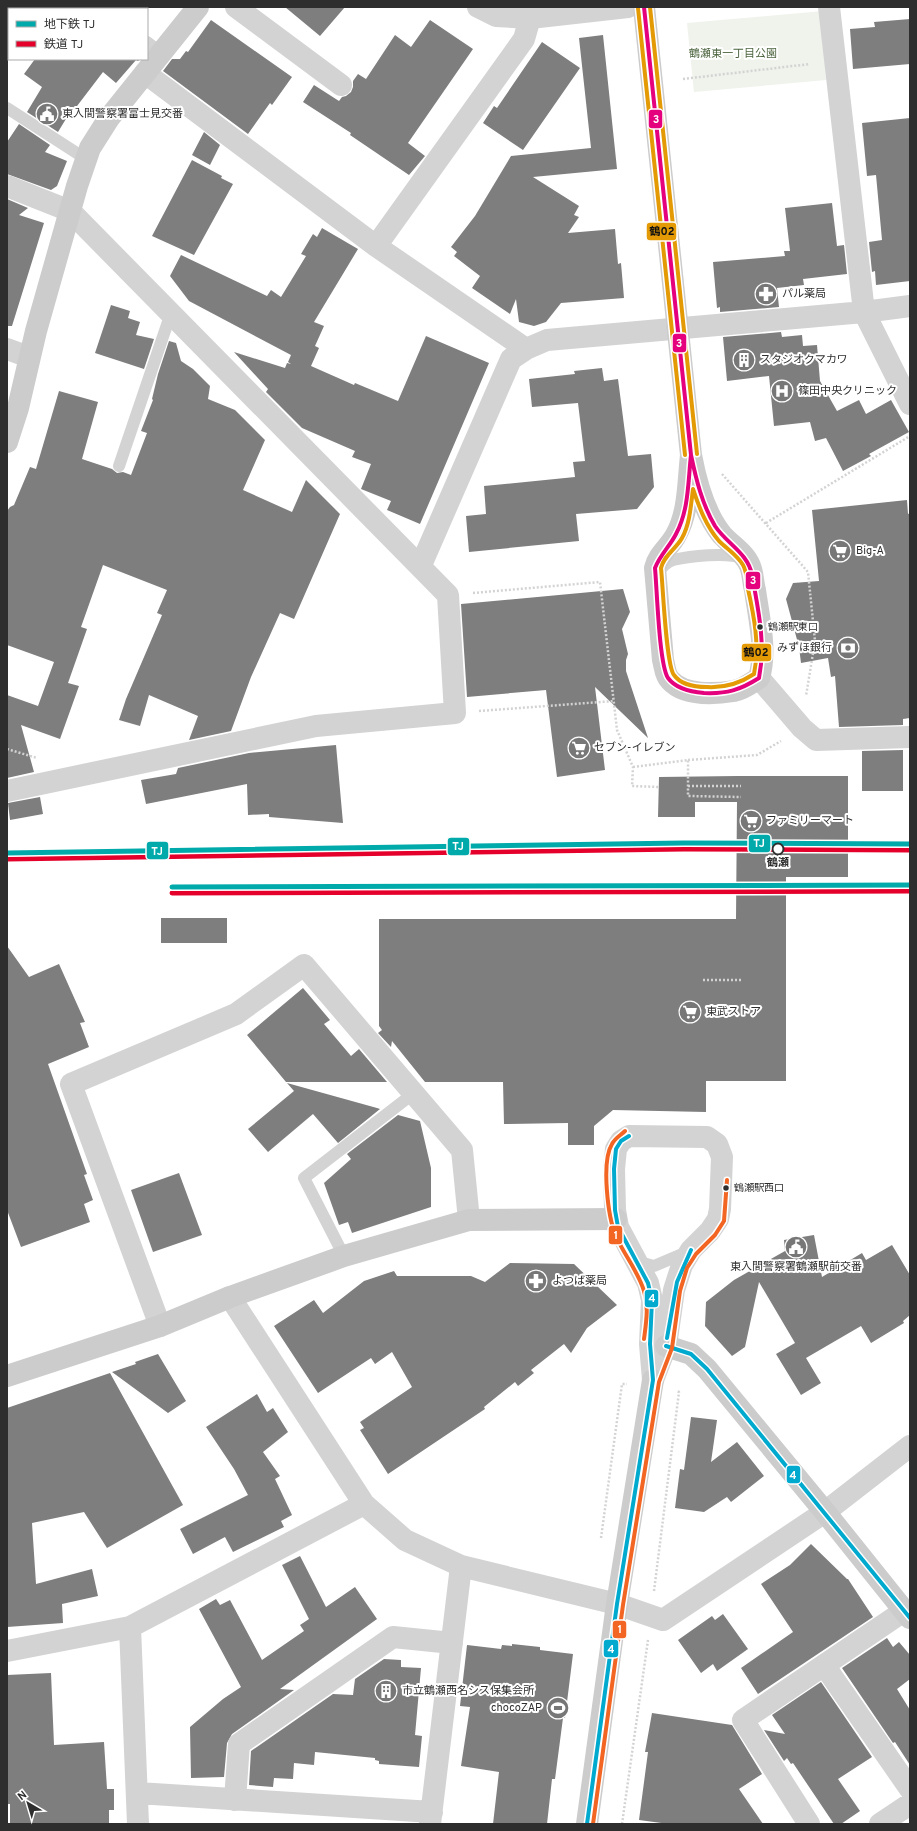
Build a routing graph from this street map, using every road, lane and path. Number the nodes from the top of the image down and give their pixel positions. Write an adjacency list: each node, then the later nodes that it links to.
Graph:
1 (198, 7): 8 (street)
2 (236, 7): 12 (street)
3 (478, 7): 7 (street)
4 (628, 7): 7 (street)
5 (644, 7): 21 (street)
6 (829, 7): 19 (street)
7 (530, 18): 17 (street)
8 (154, 47): 10 (street)
9 (814, 64): 11 (path)
10 (145, 73): 14 (street); 17 (street)
11 (682, 79)
12 (341, 85)
13 (7, 108): 14 (lane)
14 (86, 159): 16 (street)
15 (7, 186): 16 (street)
16 (70, 211): 20 (street); 24 (street)
17 (376, 246): 23 (street)
18 (910, 306): 19 (street)
19 (864, 312): 21 (street); 25 (street)
20 (171, 313): 29 (lane); 32 (street)
21 (677, 328): 23 (street); 28 (street)
22 (7, 349): 24 (street)
23 (526, 349): 32 (street)
24 (29, 357): 27 (street)
25 (910, 404)
26 (910, 436): 30 (path)
27 (7, 442)
28 (691, 456): 31 (street); 33 (street)
29 (119, 466)
30 (766, 524)
31 (746, 559): 33 (lane); 35 (street)
32 (421, 565): 34 (street)
33 (656, 576): 35 (street)
34 (448, 595): 36 (path); 43 (street)
35 (759, 678): 38 (street)
36 (614, 701): 37 (path); 39 (path)
37 (472, 712)
38 (910, 737)
39 (633, 767): 40 (path); 42 (path)
40 (688, 786): 41 (path); 44 (path)
41 (741, 786)
42 (659, 787)
43 (7, 791)
44 (741, 797)
45 (703, 980): 46 (path)
46 (742, 980)
47 (414, 1093): 49 (street); 51 (lane); 54 (street)
48 (616, 1219): 49 (street); 50 (street); 52 (street)
49 (469, 1220): 51 (street)
50 (691, 1250): 52 (lane); 55 (street)
51 (344, 1256): 53 (street)
52 (635, 1257): 57 (street)
53 (230, 1297): 54 (street); 60 (street)
54 (160, 1326): 56 (street)
55 (666, 1346): 57 (street); 61 (street)
56 (7, 1376)
57 (643, 1382): 62 (path); 65 (street)
58 (674, 1391): 64 (path)
59 (910, 1446): 61 (street)
60 (364, 1504): 63 (street); 67 (street)
61 (825, 1512): 65 (street); 66 (street)
62 (601, 1539)
63 (461, 1566): 65 (street); 68 (street)
64 (654, 1594)
65 (617, 1604): 78 (street)
66 (907, 1615): 71 (street)
67 (130, 1627): 69 (street); 73 (street)
68 (452, 1643): 74 (street); 76 (street)
69 (7, 1651)
70 (646, 1651): 79 (path)
71 (824, 1665): 72 (street); 80 (street)
72 (910, 1789)
73 (138, 1793): 74 (street); 77 (street)
74 (235, 1800): 76 (street)
75 (910, 1804): 81 (street)
76 (431, 1818)
77 (138, 1824)
78 (587, 1824)
79 (622, 1824)
80 (809, 1824)
81 (880, 1824)

